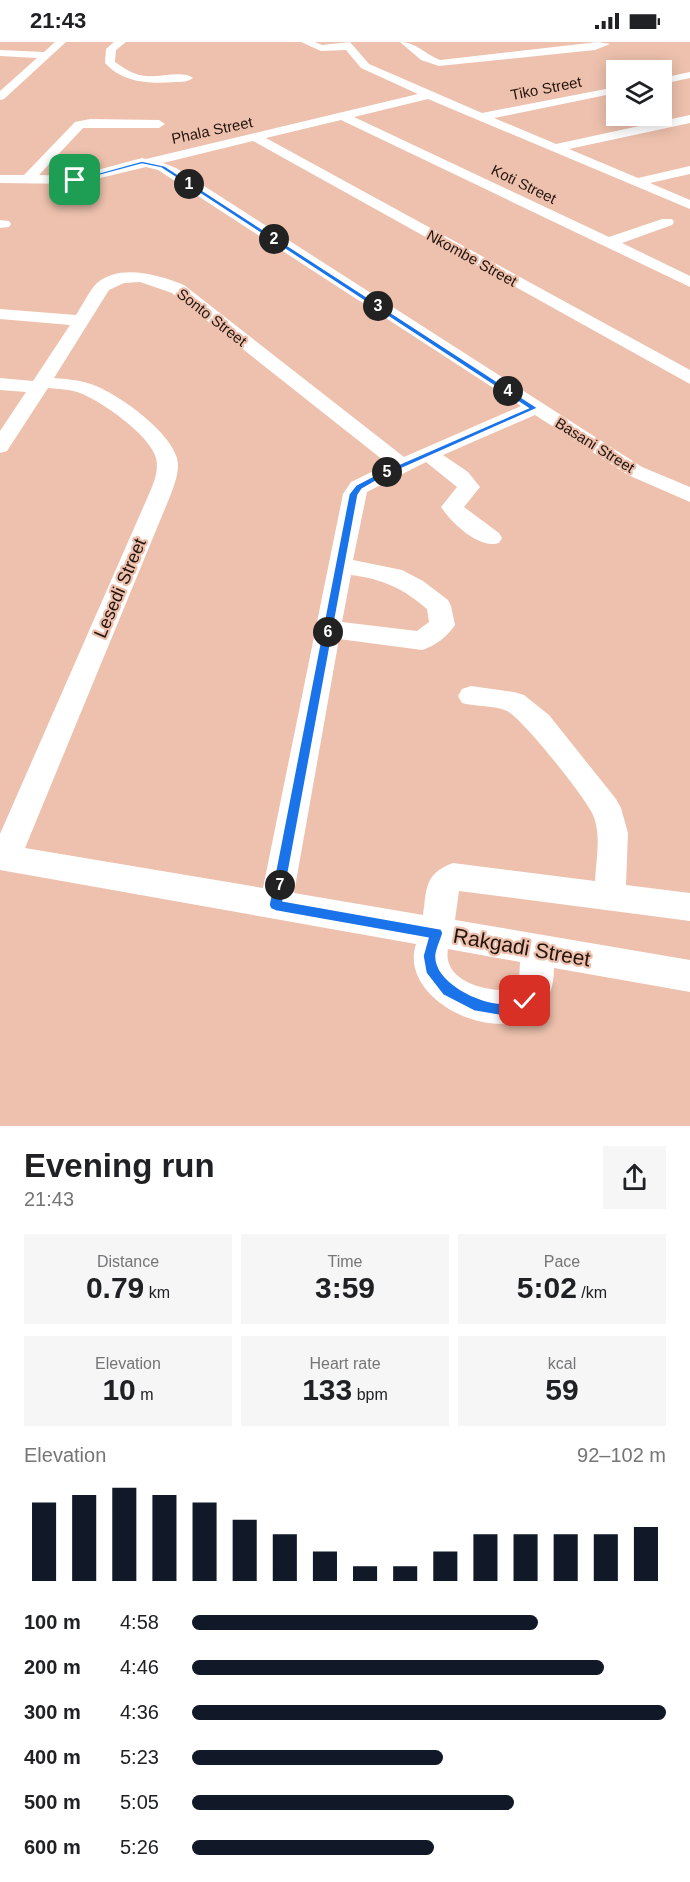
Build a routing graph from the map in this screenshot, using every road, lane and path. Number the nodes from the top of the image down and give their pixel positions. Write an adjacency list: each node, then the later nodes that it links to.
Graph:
1 (61, 42): 8 (street)
2 (121, 42): 10 (street)
3 (306, 42): 6 (street)
4 (405, 42): 5 (street)
5 (603, 42)
6 (346, 43): 13 (street)
7 (0, 53): 8 (street)
8 (45, 56): 16 (street)
9 (690, 75): 12 (street)
10 (187, 78)
11 (421, 79): 13 (street)
12 (672, 79)
13 (398, 81): 15 (street)
14 (606, 92): 18 (street, Tiko Street)
15 (430, 95): 17 (street, Phala Street); 18 (street)
16 (0, 97)
17 (343, 116): 21 (street, Phala Street); 32 (street, Koti Street)
18 (481, 117): 22 (street)
19 (690, 119): 22 (street)
20 (159, 124): 28 (street)
21 (255, 137): 23 (street, Phala Street); 38 (street, Nkombe Street)
22 (556, 148): 29 (street)
23 (184, 153): 24 (street, Phala Street); 26 (street)
24 (142, 162): 26 (street, Basani Street); 28 (street, Phala Street)
25 (690, 170): 29 (street)
26 (171, 171): 41 (street, Basani Street)
27 (0, 179): 28 (street, Phala Street)
28 (27, 180)
29 (638, 182): 30 (street)
30 (690, 205)
31 (668, 222): 32 (street)
32 (608, 243): 34 (street, Koti Street)
33 (690, 264): 34 (street)
34 (669, 272): 35 (street, Koti Street)
35 (690, 282)
36 (0, 315): 37 (street)
37 (81, 321): 40 (street, Sonto Street); 44 (street, Sonto Street)
38 (690, 378)
39 (0, 384): 40 (street, Lesedi Street)
40 (41, 385): 42 (street, Sonto Street); 50 (street, Lesedi Street)
41 (534, 408): 43 (street); 45 (street, Basani Street)
42 (0, 447)
43 (428, 454): 44 (street); 46 (street)
44 (402, 465): 47 (street)
45 (690, 495)
46 (491, 538)
47 (340, 566): 48 (street); 48 (street)
48 (328, 629): 52 (street)
49 (471, 696): 51 (street)
50 (3, 857): 52 (street, Rakgadi Street)
51 (610, 897): 53 (street); 54 (street)
52 (276, 905): 54 (street, Rakgadi Street)
53 (690, 907)
54 (436, 933): 55 (street, Rakgadi Street); 55 (street)
55 (537, 950): 56 (street, Rakgadi Street)
56 (690, 976)

